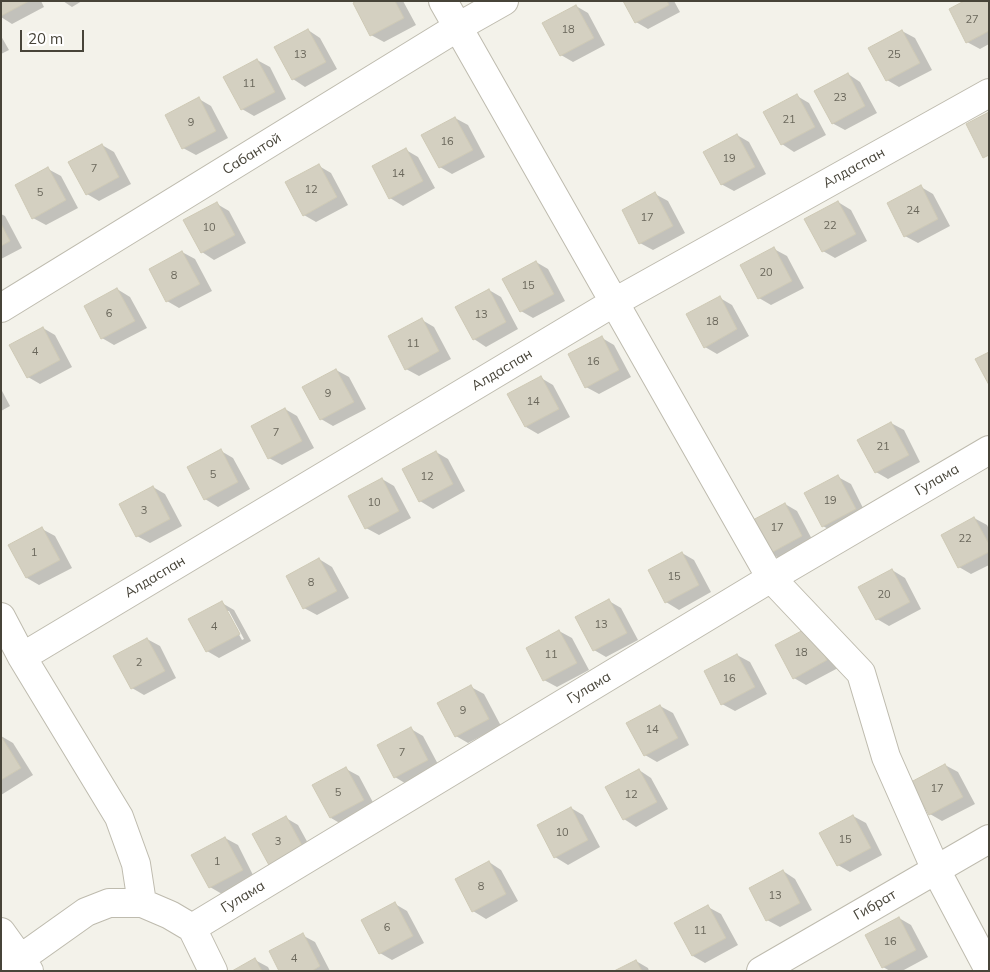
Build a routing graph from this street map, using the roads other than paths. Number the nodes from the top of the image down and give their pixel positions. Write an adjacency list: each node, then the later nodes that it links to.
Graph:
1 (443, 1): 3 (street)
2 (504, 1): 3 (street, Сабантой)
3 (458, 27): 5 (street); 6 (street, Сабантой)
4 (989, 93): 5 (street, Алдаспан)
5 (613, 303): 8 (street); 10 (street, Алдаспан)
6 (1, 308)
7 (989, 450): 8 (street, Гулама)
8 (771, 578): 12 (street); 14 (street, Гулама)
9 (1, 617): 10 (street)
10 (22, 657): 13 (street)
11 (989, 839): 12 (street, Гибрат)
12 (936, 870): 17 (street); 19 (street, Гибрат)
13 (142, 903): 14 (street); 16 (street)
14 (192, 928): 18 (street)
15 (1, 932): 16 (street)
16 (18, 966)
17 (989, 970)
18 (213, 971)
19 (761, 971)

